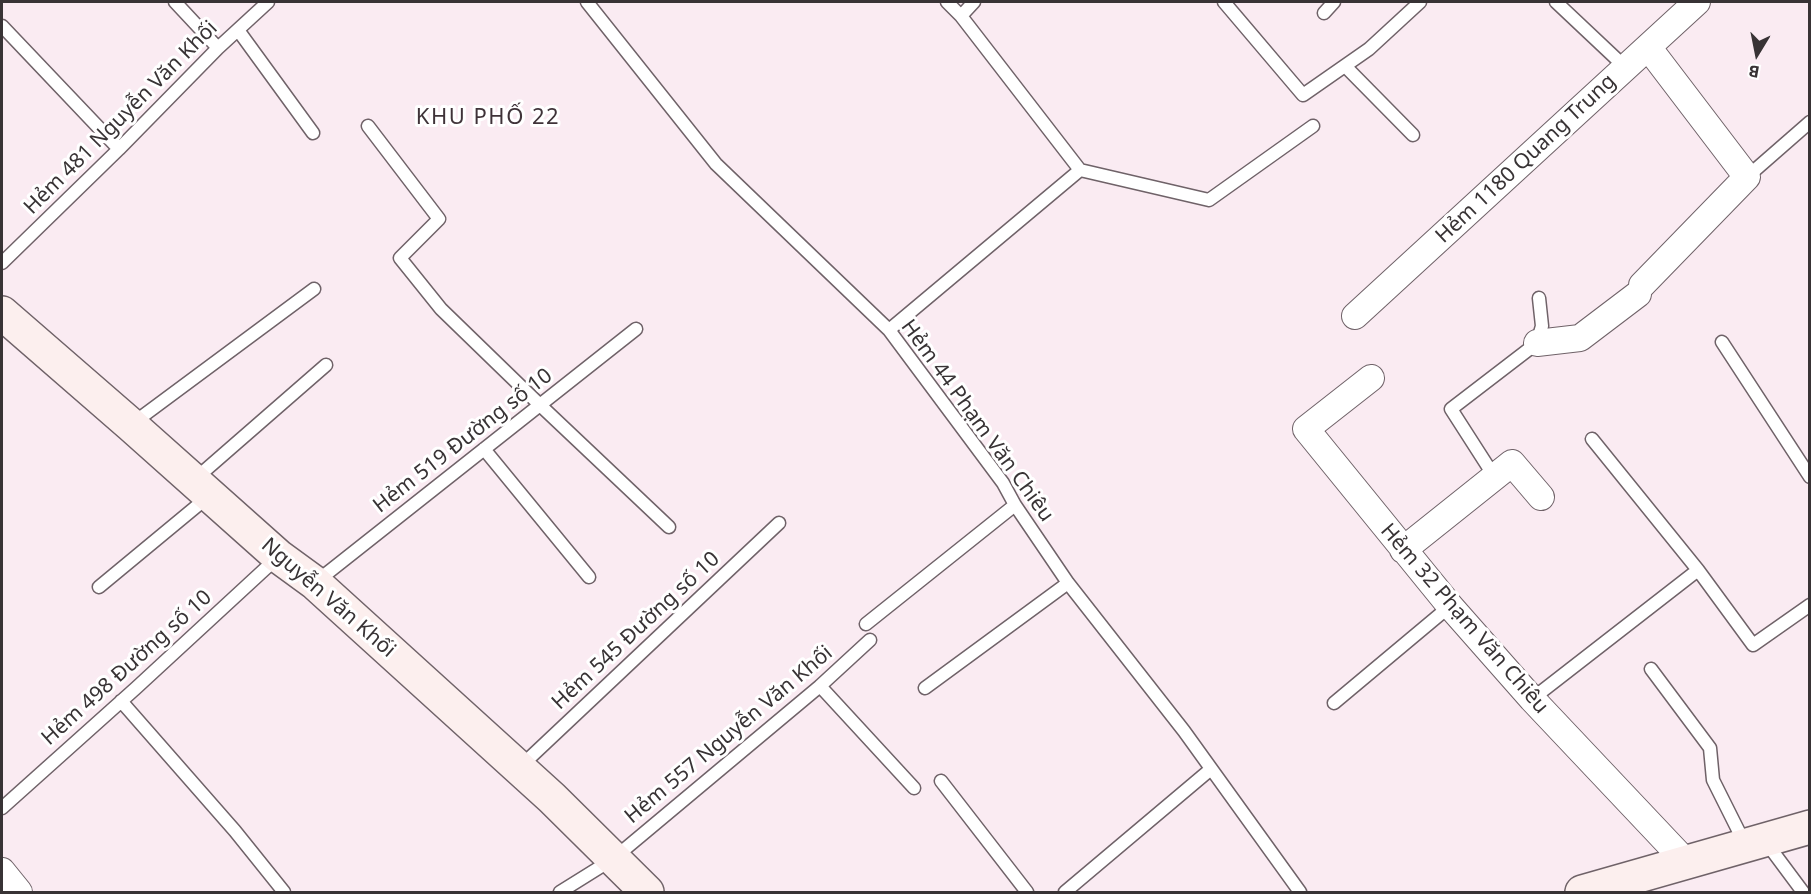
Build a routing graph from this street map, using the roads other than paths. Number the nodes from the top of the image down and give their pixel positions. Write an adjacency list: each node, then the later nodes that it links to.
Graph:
1 (176, 2): 16 (lane)
2 (268, 2): 14 (lane, Hẻm 481 Nguyễn Văn Khối)
3 (587, 2): 33 (lane, Hẻm 44 Phạm Văn Chiêu)
4 (947, 2): 12 (lane)
5 (974, 2): 12 (lane)
6 (1224, 2): 17 (lane)
7 (1334, 2): 11 (lane)
8 (1420, 2): 17 (lane)
9 (1556, 2): 18 (lane)
10 (1697, 2): 15 (street, Hẻm 1180 Quang Trung)
11 (1324, 13)
12 (961, 16): 25 (lane)
13 (2, 26): 24 (lane)
14 (238, 30): 16 (lane, Hẻm 481 Nguyễn Văn Khối); 22 (lane)
15 (1647, 47): 18 (street, Hẻm 1180 Quang Trung); 26 (street)
16 (218, 48): 24 (lane, Hẻm 481 Nguyễn Văn Khối)
17 (1345, 66): 23 (lane)
18 (1625, 67): 31 (street, Hẻm 1180 Quang Trung)
19 (1809, 122): 26 (lane)
20 (368, 126): 38 (lane)
21 (1313, 126): 25 (lane)
22 (313, 133)
23 (1413, 135)
24 (119, 149): 27 (lane, Hẻm 481 Nguyễn Văn Khối)
25 (1080, 170): 33 (lane)
26 (1747, 177): 35 (street)
27 (2, 263)
28 (314, 288): 39 (lane)
29 (1539, 298): 35 (lane)
30 (2, 313): 39 (street, Nguyễn Văn Khối)
31 (1354, 316)
32 (636, 329): 38 (lane, Hẻm 519 Đường số 10)
33 (890, 330): 46 (lane, Hẻm 44 Phạm Văn Chiêu)
34 (1722, 342): 43 (lane)
35 (1538, 343): 42 (lane)
36 (326, 365): 44 (lane)
37 (1371, 378): 49 (street, Hẻm 32 Phạm Văn Chiêu)
38 (540, 405): 41 (lane, Hẻm 519 Đường số 10); 48 (lane)
39 (131, 425): 44 (street, Nguyễn Văn Khối)
40 (1592, 439): 51 (lane)
41 (484, 449): 52 (lane); 53 (lane, Hẻm 519 Đường số 10)
42 (1494, 476): 45 (street); 49 (street)
43 (1809, 477)
44 (202, 488): 50 (street, Nguyễn Văn Khối); 55 (lane)
45 (1541, 497)
46 (1015, 505): 54 (lane, Hẻm 44 Phạm Văn Chiêu); 58 (lane)
47 (779, 523): 66 (lane, Hẻm 545 Đường số 10)
48 (669, 527)
49 (1404, 550): 57 (street, Hẻm 32 Phạm Văn Chiêu)
50 (278, 556): 53 (street, Nguyễn Văn Khối); 64 (lane, Hẻm 498 Đường số 10)
51 (1698, 570): 56 (lane); 63 (lane)
52 (589, 577)
53 (315, 583): 66 (street, Nguyễn Văn Khối)
54 (1068, 583): 62 (lane); 67 (lane, Hẻm 44 Phạm Văn Chiêu)
55 (99, 587)
56 (1809, 605)
57 (1450, 606): 63 (street, Hẻm 32 Phạm Văn Chiêu); 65 (lane)
58 (866, 624)
59 (870, 640): 61 (lane, Hẻm 557 Nguyễn Văn Khối)
60 (1651, 669): 72 (lane)
61 (820, 686): 69 (lane); 73 (lane, Hẻm 557 Nguyễn Văn Khối)
62 (925, 688)
63 (1532, 699): 74 (street, Hẻm 32 Phạm Văn Chiêu)
64 (121, 701): 70 (lane, Hẻm 498 Đường số 10); 75 (lane)
65 (1334, 704)
66 (519, 768): 73 (street, Nguyễn Văn Khối)
67 (1212, 769): 79 (lane); 80 (lane, Hẻm 44 Phạm Văn Chiêu)
68 (941, 781): 78 (lane)
69 (914, 788)
70 (2, 808)
71 (1809, 827): 72 (street)
72 (1754, 843): 74 (street); 82 (lane)
73 (613, 859): 76 (lane, Hẻm 557 Nguyễn Văn Khối); 77 (street, Nguyễn Văn Khối)
74 (1686, 862): 81 (street)
75 (284, 892)
76 (560, 892)
77 (647, 892)
78 (1027, 892)
79 (1065, 892)
80 (1300, 892)
81 (1582, 892)
82 (1803, 892)

